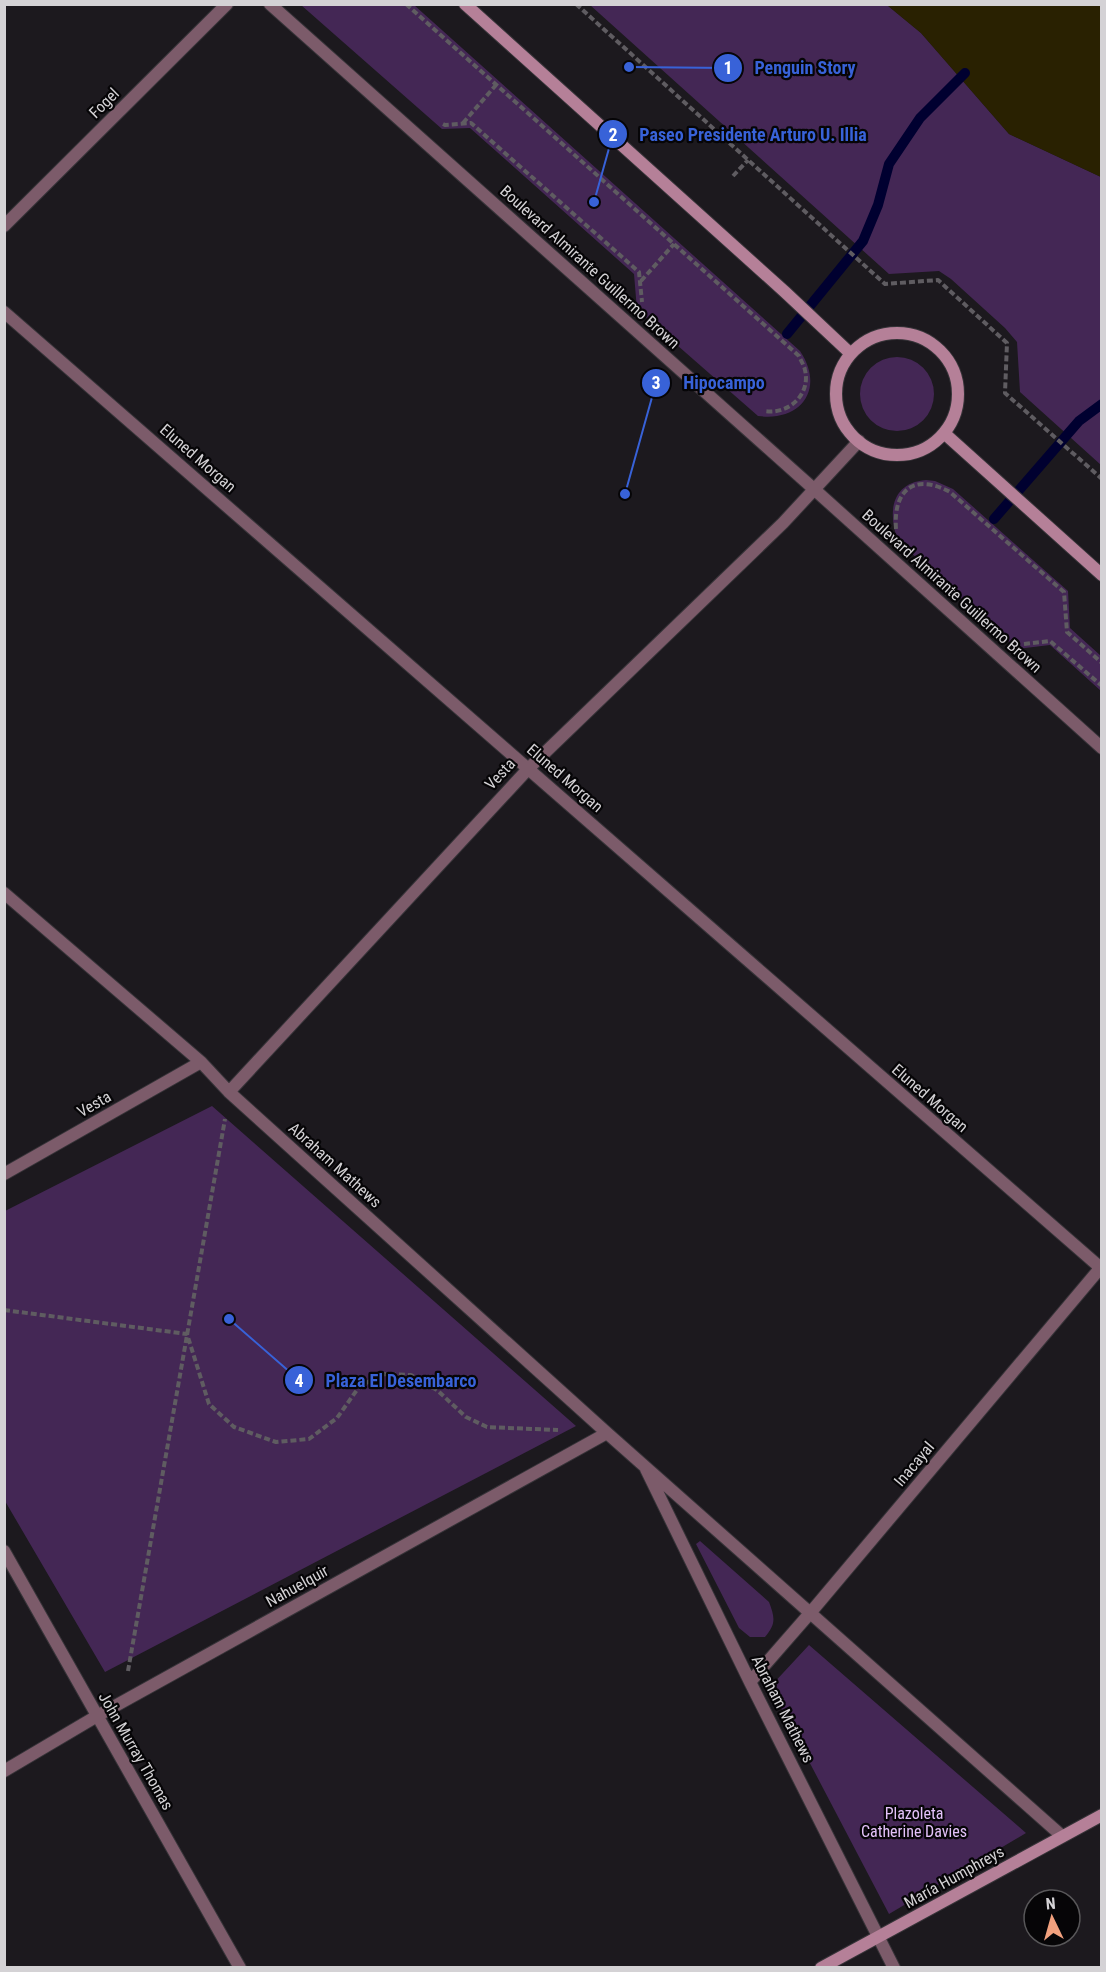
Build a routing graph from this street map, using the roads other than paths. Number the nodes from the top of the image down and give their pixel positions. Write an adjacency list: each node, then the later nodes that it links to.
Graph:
1 (227, 4): 4 (street, Fogel)
2 (270, 4): 9 (street, Boulevard Almirante Guillermo Brown)
3 (465, 4): 6 (main road)
4 (4, 226)
5 (4, 312): 12 (street, Eluned Morgan)
6 (851, 354): 7 (main road); 8 (main road)
7 (944, 433): 8 (main road); 10 (main road)
8 (859, 441): 9 (street, Vesta)
9 (815, 490): 11 (street, Boulevard Almirante Guillermo Brown); 12 (street, Vesta)
10 (1101, 575)
11 (1101, 748)
12 (529, 768): 15 (street, Vesta); 17 (street, Eluned Morgan)
13 (4, 893): 14 (street, Abraham Mathews)
14 (201, 1062): 15 (street, Abraham Mathews); 16 (street, Vesta)
15 (229, 1092): 18 (street, Abraham Mathews)
16 (4, 1174)
17 (1101, 1268): 21 (street, Inacayal)
18 (607, 1432): 19 (street, Abraham Mathews); 23 (street, Nahuelquir)
19 (644, 1464): 21 (street, Abraham Mathews); 22 (street, Abraham Mathews)
20 (4, 1551): 23 (street, John Murray Thomas)
21 (812, 1612): 22 (street, Inacayal); 26 (street, Abraham Mathews)
22 (750, 1682): 27 (street, Abraham Mathews)
23 (97, 1716): 24 (street, Nahuelquir); 28 (street, John Murray Thomas)
24 (4, 1771)
25 (1101, 1815): 26 (main road, María Humphreys)
26 (1062, 1836): 27 (main road, María Humphreys)
27 (879, 1937): 29 (main road, María Humphreys); 30 (street, Abraham Mathews)
28 (240, 1968)
29 (822, 1968)
30 (894, 1968)

